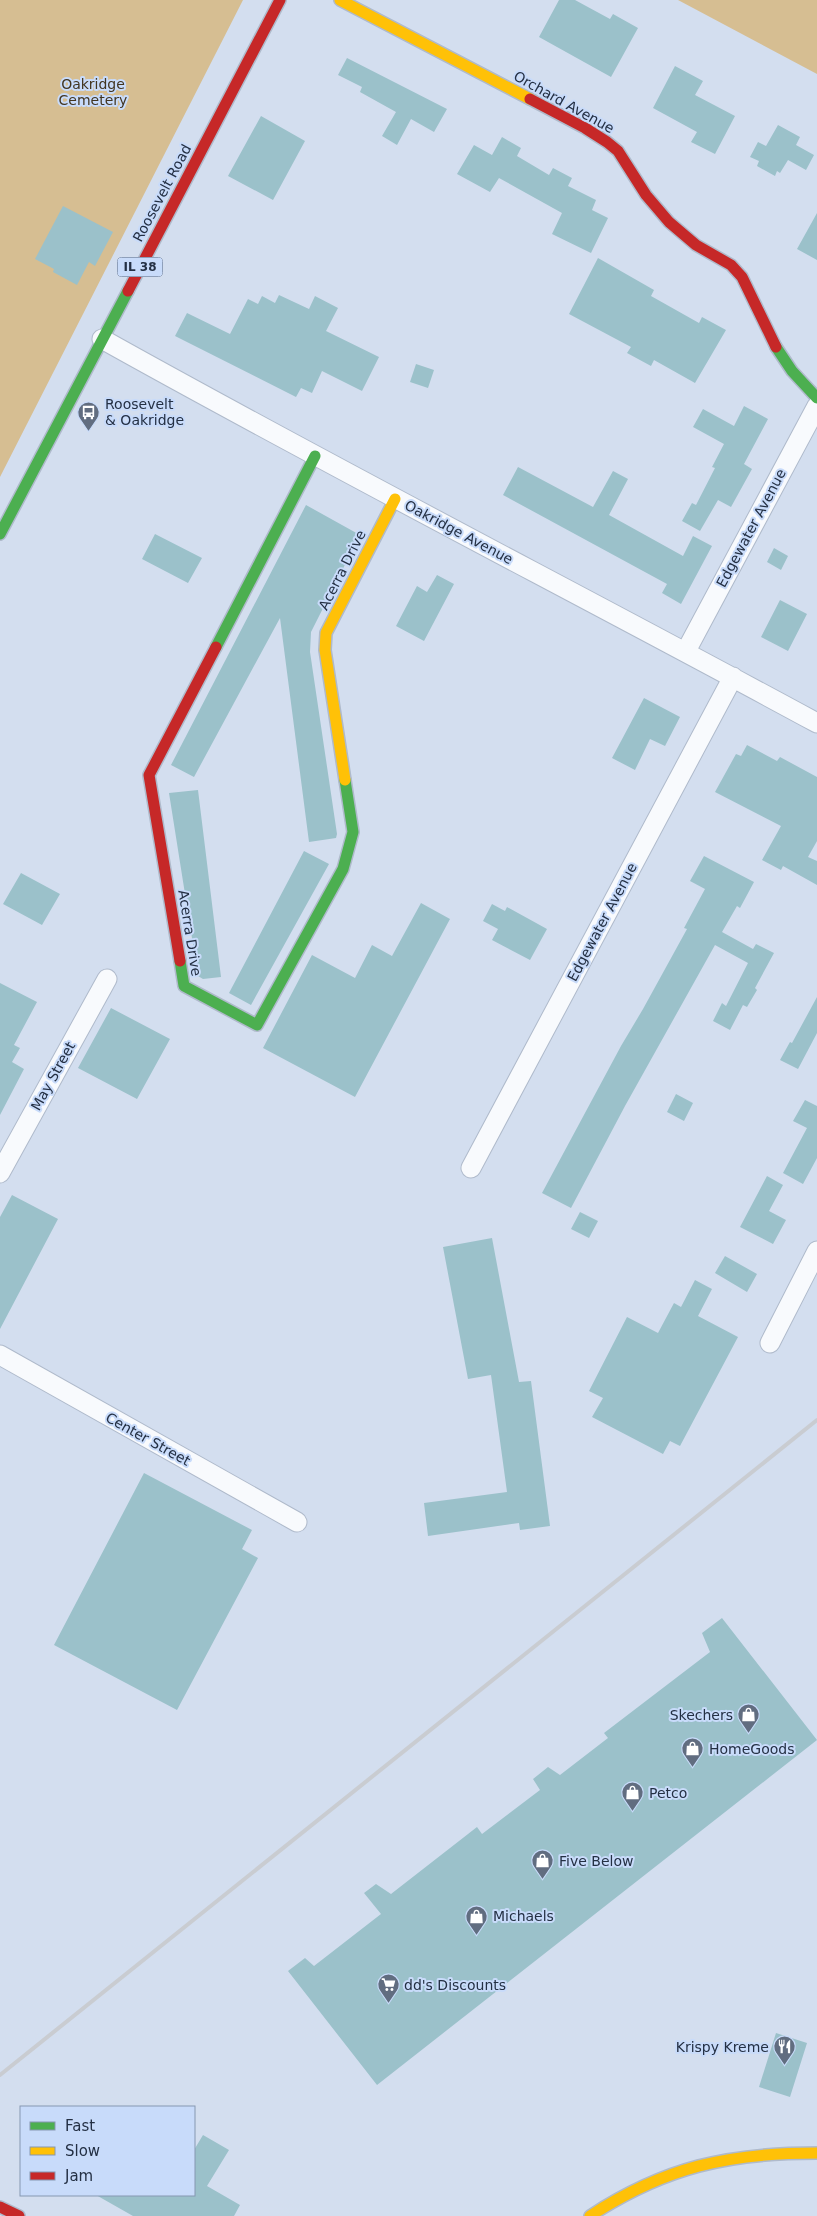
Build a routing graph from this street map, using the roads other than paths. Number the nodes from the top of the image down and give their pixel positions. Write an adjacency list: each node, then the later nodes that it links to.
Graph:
1 (280, 0): 3 (street, Roosevelt Road / IL 38)
2 (340, 0): 4 (street, Orchard Avenue)
3 (102, 339): 6 (street, Oakridge Avenue); 8 (street, Roosevelt Road / IL 38)
4 (817, 398)
5 (817, 406): 9 (street, Edgewater Avenue)
6 (315, 456): 7 (street, Oakridge Avenue); 7 (street, Acerra Drive)
7 (395, 499): 9 (street, Oakridge Avenue)
8 (0, 534)
9 (686, 651): 10 (street, Oakridge Avenue)
10 (732, 677): 11 (street, Oakridge Avenue); 13 (street, Edgewater Avenue)
11 (817, 723)
12 (107, 979): 14 (street, May Street)
13 (471, 1168)
14 (0, 1173)
15 (817, 1251): 16 (street)
16 (770, 1343)
17 (0, 1355): 18 (street, Center Street)
18 (297, 1522)
19 (817, 2153): 22 (street)
20 (0, 2207): 21 (street)
21 (19, 2216)
22 (590, 2216)

